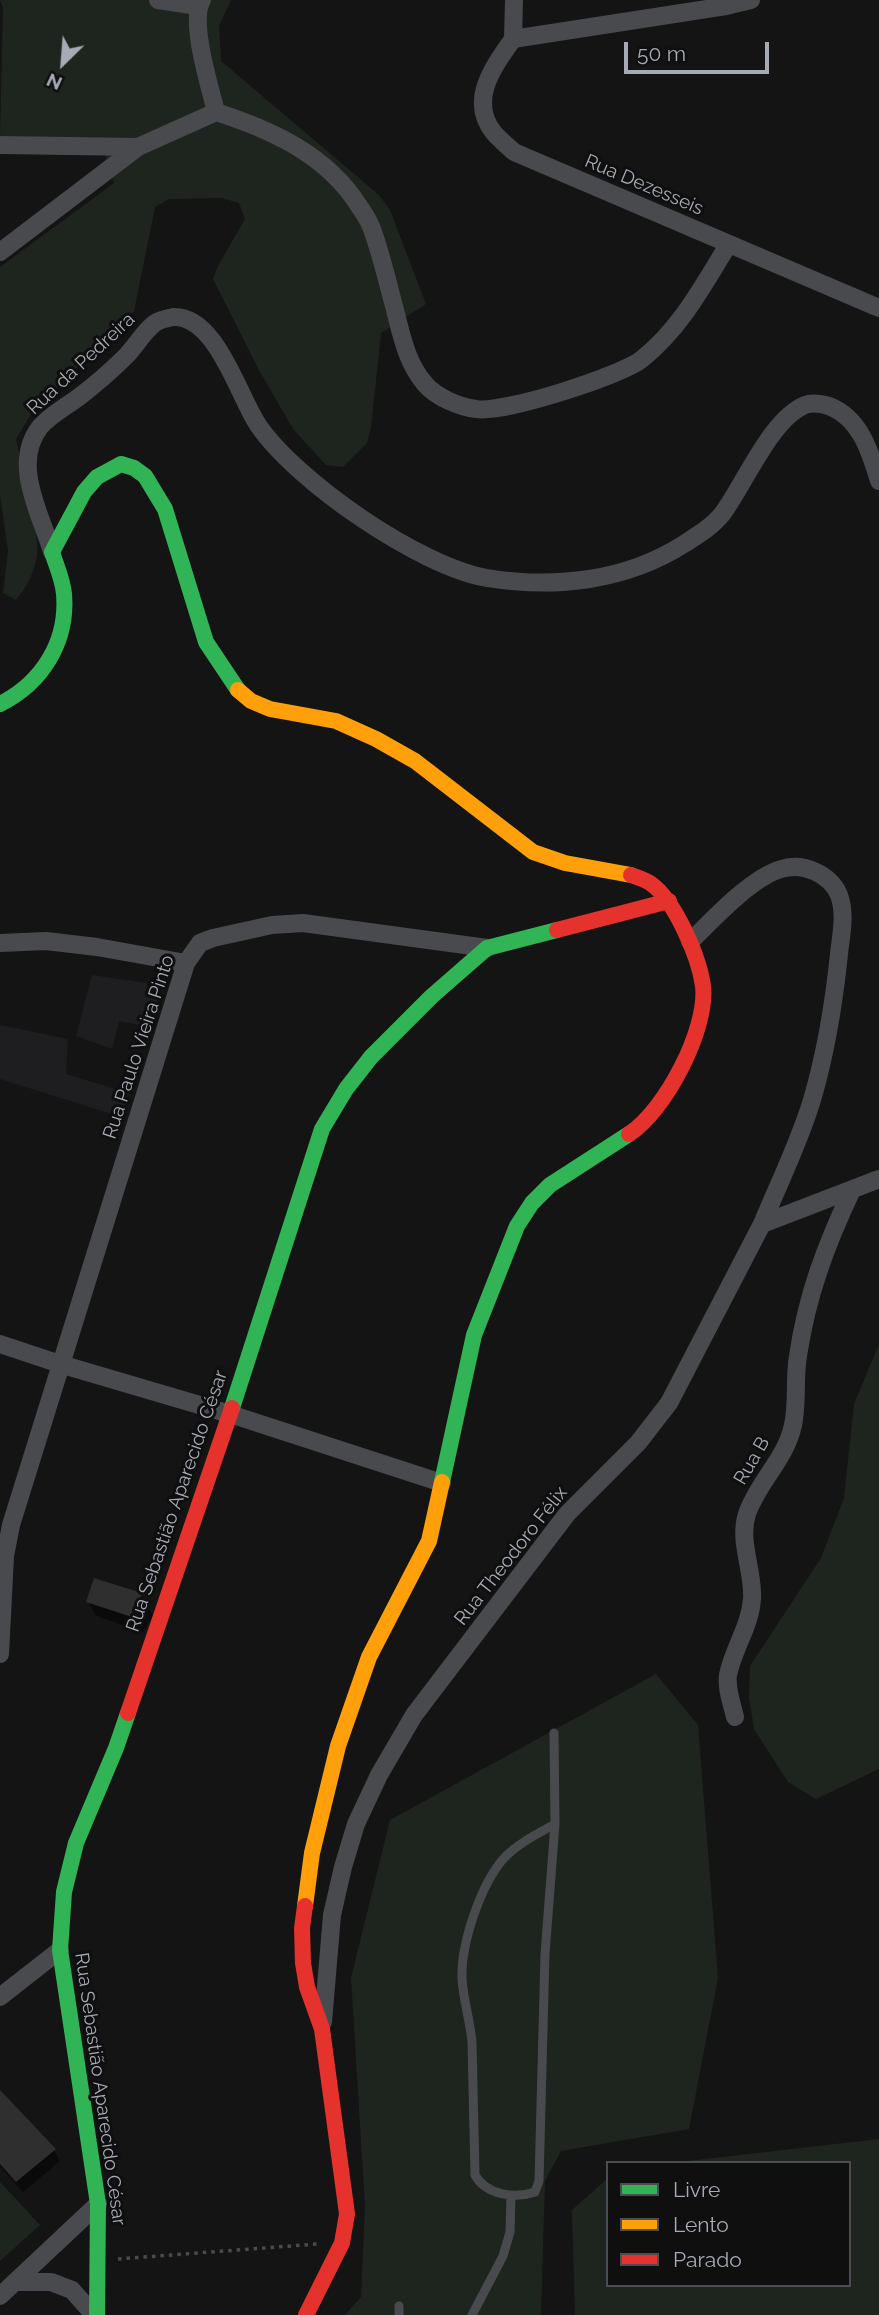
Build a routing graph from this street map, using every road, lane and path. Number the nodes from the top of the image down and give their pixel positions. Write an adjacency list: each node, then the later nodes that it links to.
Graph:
1 (158, 0): 4 (street)
2 (514, 0): 5 (street)
3 (751, 0): 5 (street)
4 (200, 3): 6 (street)
5 (513, 39): 9 (street, Rua Dezesseis)
6 (216, 112): 8 (street); 9 (street)
7 (0, 145): 8 (street)
8 (138, 147): 10 (street)
9 (728, 245): 11 (street, Rua Dezesseis)
10 (0, 252)
11 (879, 309)
12 (879, 481): 13 (street, Rua da Pedreira)
13 (52, 552): 14 (street); 15 (street)
14 (0, 704)
15 (669, 901): 16 (street); 18 (street, Rua Sebastião Aparecido César)
16 (690, 942): 22 (street, Rua Theodoro Félix); 26 (street)
17 (0, 943): 19 (street)
18 (487, 948): 19 (street, Rua Paulo Vieira Pinto); 25 (street, Rua Sebastião Aparecido César)
19 (186, 963): 24 (street, Rua Paulo Vieira Pinto)
20 (879, 1179): 21 (street)
21 (852, 1190): 22 (street); 28 (street, Rua B)
22 (762, 1224): 33 (street, Rua Theodoro Félix)
23 (0, 1343): 24 (street)
24 (60, 1364): 25 (street); 27 (street, Rua Paulo Vieira Pinto)
25 (229, 1413): 26 (street); 31 (street, Rua Sebastião Aparecido César)
26 (442, 1483): 33 (street)
27 (0, 1654)
28 (735, 1717)
29 (554, 1733): 30 (lane)
30 (555, 1824): 34 (lane); 34 (lane)
31 (60, 1950): 32 (street); 35 (street, Rua Sebastião Aparecido César)
32 (0, 1997)
33 (322, 2029): 36 (street)
34 (511, 2196): 42 (lane)
35 (98, 2204): 37 (street, Rua Sebastião Aparecido César); 38 (street)
36 (342, 2243): 37 (path); 41 (street)
37 (99, 2260): 40 (street, Rua Sebastião Aparecido César)
38 (16, 2282): 39 (street); 40 (street)
39 (0, 2296)
40 (96, 2315)
41 (306, 2315)
42 (472, 2315)

